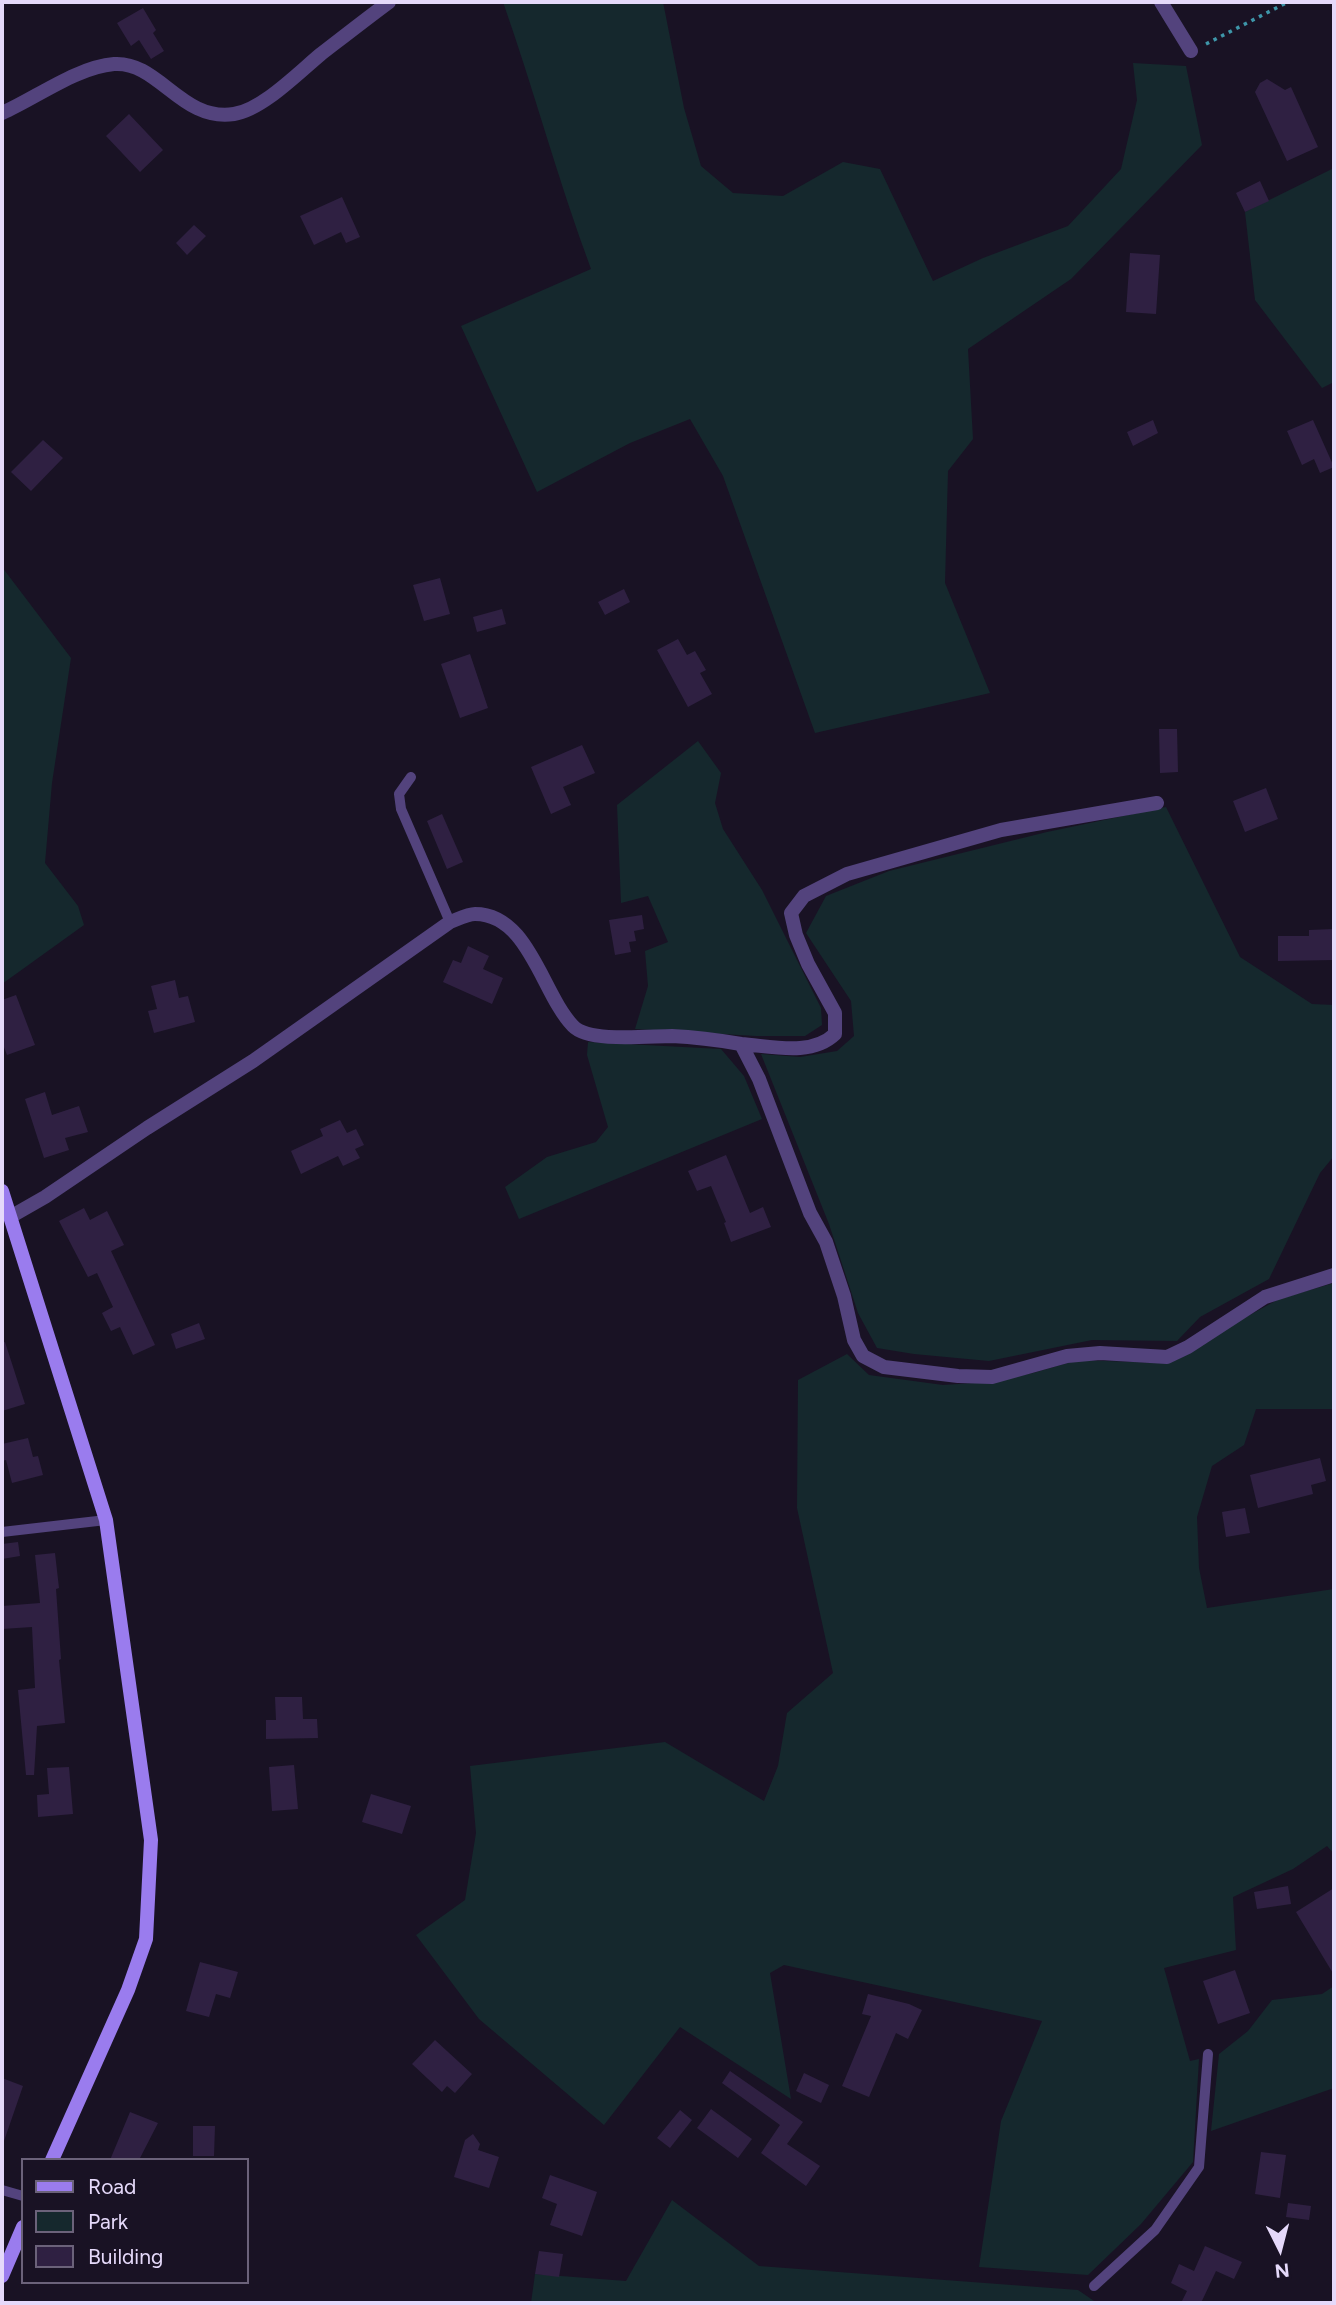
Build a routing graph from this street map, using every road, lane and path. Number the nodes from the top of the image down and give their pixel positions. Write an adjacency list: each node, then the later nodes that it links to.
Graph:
1 (388, 2): 5 (street)
2 (1161, 2): 4 (street)
3 (1288, 2): 4 (path)
4 (1191, 51)
5 (2, 113)
6 (411, 778): 8 (lane)
7 (1157, 803): 9 (street)
8 (450, 922): 9 (street); 11 (street)
9 (741, 1044): 12 (street)
10 (2, 1191): 11 (street)
11 (10, 1217): 13 (street)
12 (1334, 1275)
13 (106, 1520): 14 (lane); 16 (street)
14 (2, 1532)
15 (1208, 2054): 21 (lane)
16 (53, 2158)
17 (2, 2190): 18 (lane)
18 (21, 2195)
19 (21, 2232): 20 (street)
20 (2, 2277)
21 (1094, 2286)

